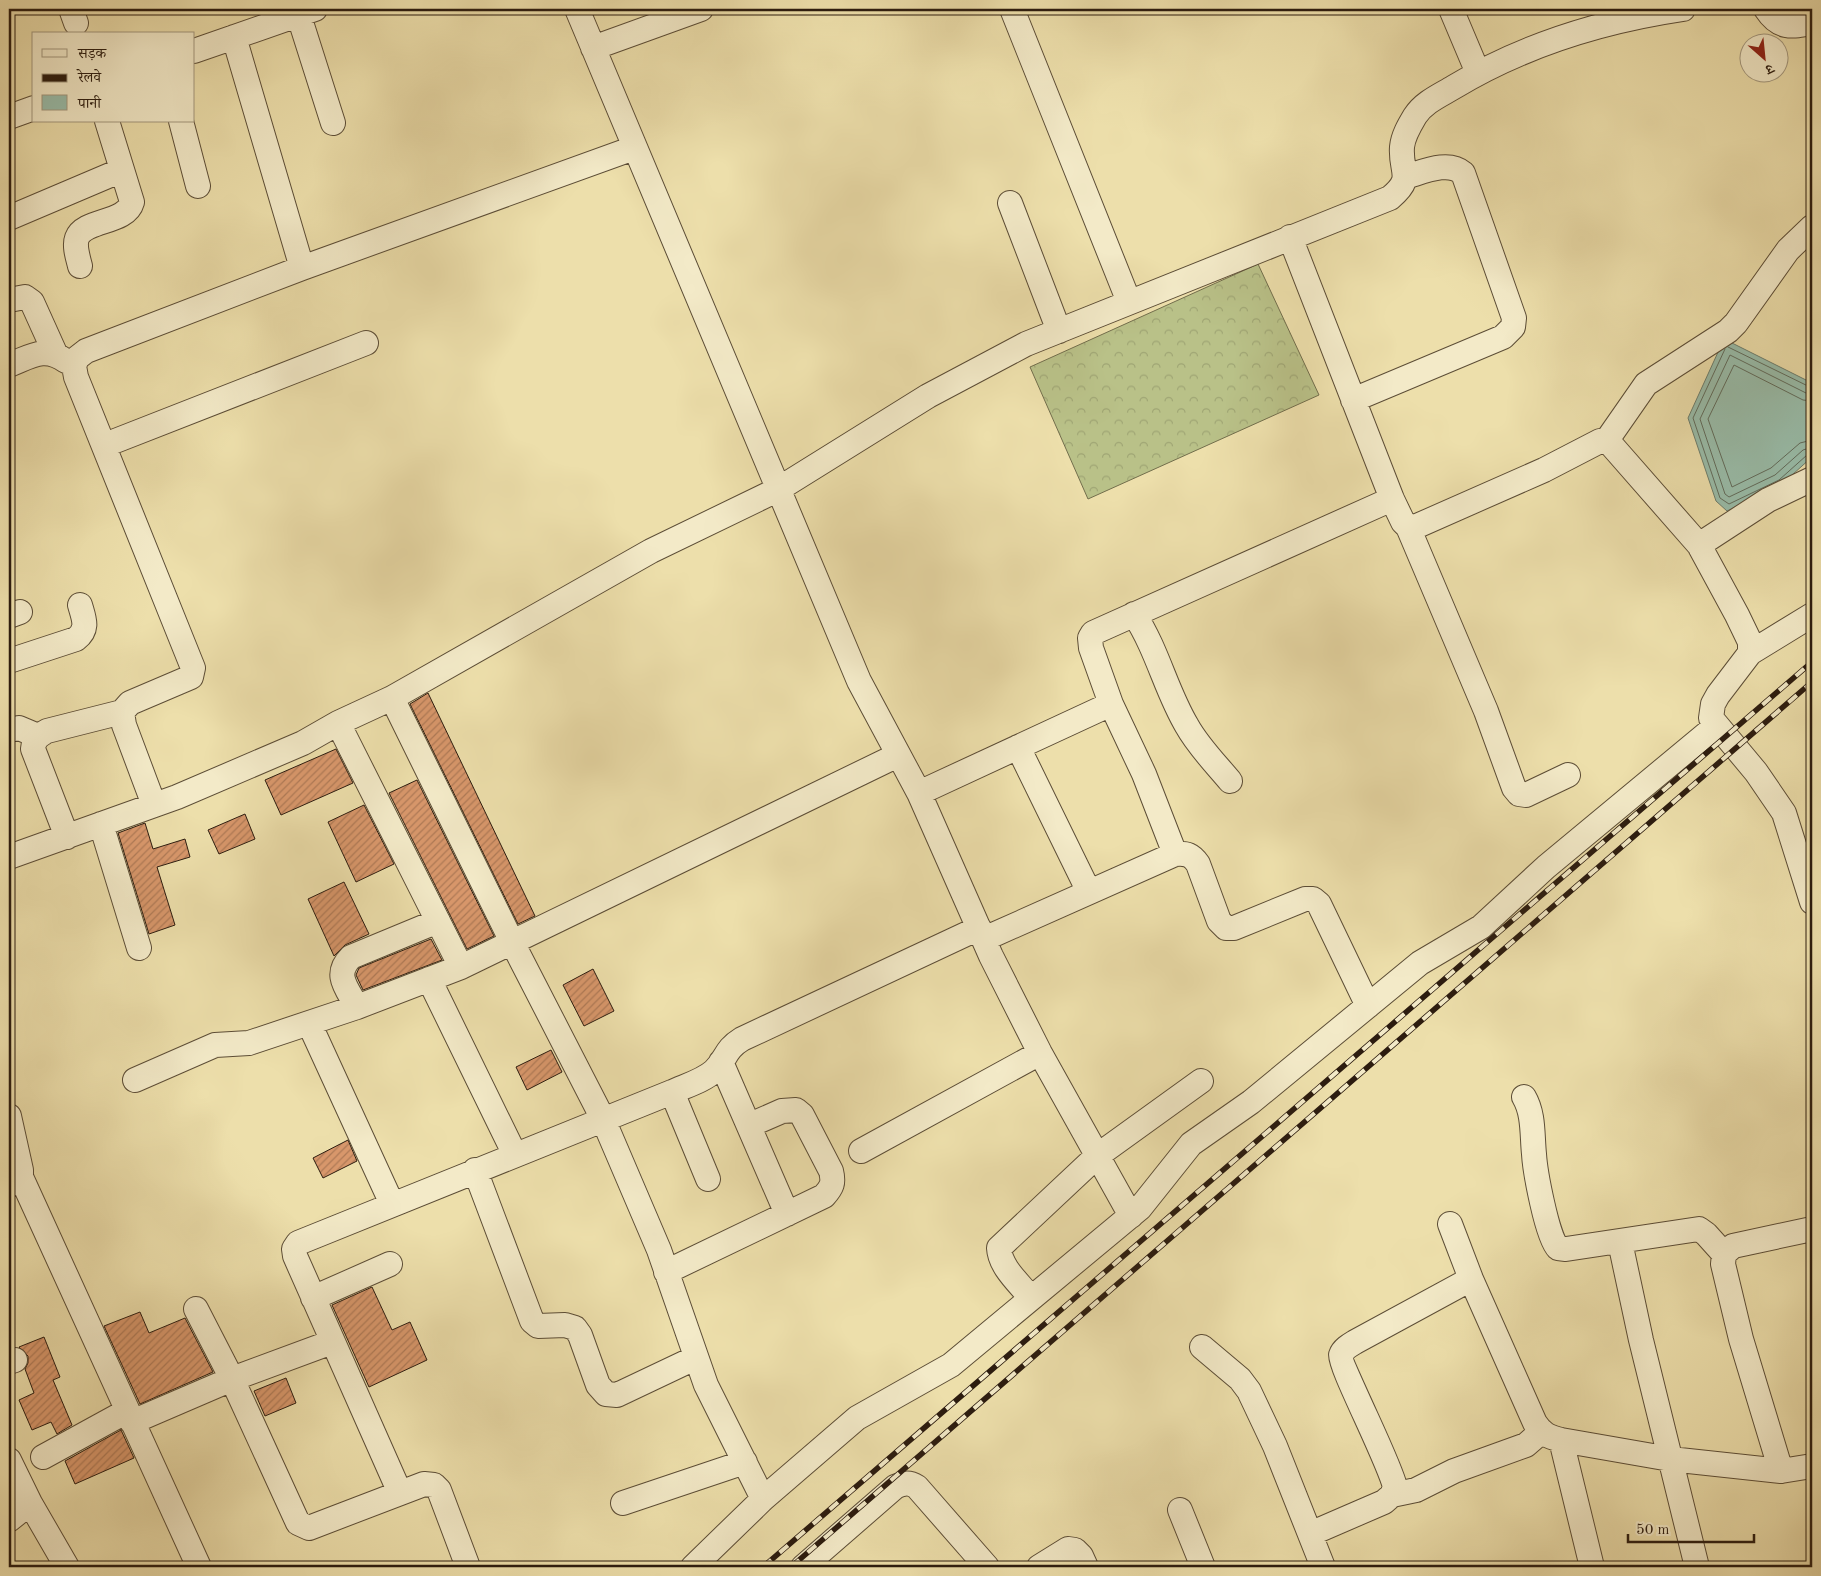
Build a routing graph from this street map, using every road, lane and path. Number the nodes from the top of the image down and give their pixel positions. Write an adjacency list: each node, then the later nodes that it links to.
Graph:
1 (577, 9): 10 (street)
2 (701, 9): 10 (street)
3 (1012, 9): 29 (street)
4 (1451, 9): 12 (street)
5 (1683, 9): 12 (street)
6 (1766, 9): 8 (street)
7 (307, 12): 9 (street); 17 (street)
8 (1812, 23)
9 (234, 37): 11 (street); 27 (street)
10 (593, 48): 18 (street)
11 (195, 51)
12 (1478, 73): 20 (street)
13 (32, 109): 14 (street)
14 (9, 117)
15 (107, 122): 19 (street)
16 (181, 122): 21 (street)
17 (333, 123)
18 (634, 148): 27 (street); 38 (street)
19 (122, 170): 23 (street); 26 (street)
20 (1406, 177): 25 (street); 34 (street)
21 (198, 186)
22 (1010, 203): 30 (street)
23 (9, 218)
24 (1812, 227): 35 (street)
25 (1290, 237): 29 (street); 34 (street)
26 (80, 266)
27 (302, 268): 32 (street)
28 (9, 300): 32 (street)
29 (1129, 302): 30 (street)
30 (1059, 331): 38 (street)
31 (366, 343): 36 (street)
32 (65, 360): 33 (street); 36 (street)
33 (9, 365)
34 (1353, 400): 39 (street)
35 (1607, 440): 40 (street); 41 (street)
36 (105, 445): 49 (street)
37 (1812, 478): 41 (street)
38 (777, 490): 47 (street); 55 (street)
39 (1392, 499): 40 (street); 43 (street)
40 (1408, 527): 56 (street)
41 (1699, 545): 45 (street)
42 (80, 605): 46 (street)
43 (1134, 614): 48 (street); 57 (street)
44 (1812, 615): 45 (street)
45 (1750, 653): 51 (street)
46 (9, 661)
47 (392, 698): 50 (street); 68 (street)
48 (1111, 704): 54 (street); 62 (street)
49 (122, 712): 53 (street); 59 (street)
50 (338, 723): 59 (street); 66 (street)
51 (1716, 726): 65 (street); 72 (street)
52 (9, 730): 53 (street)
53 (38, 736): 61 (street)
54 (1018, 747): 58 (street); 64 (street)
55 (898, 755): 58 (street); 68 (street)
56 (1568, 776)
57 (1230, 781)
58 (919, 793): 67 (street)
59 (154, 805): 60 (street)
60 (101, 824): 61 (street); 69 (street)
61 (67, 837): 63 (street)
62 (1175, 854): 64 (street); 72 (street)
63 (9, 857)
64 (1089, 892): 67 (street)
65 (1812, 902)
66 (438, 921): 70 (street); 73 (street)
67 (981, 934): 75 (street); 76 (street)
68 (512, 942): 70 (street); 82 (street)
69 (139, 948)
70 (461, 967): 71 (street)
71 (429, 979): 73 (street); 85 (street)
72 (1368, 1006): 92 (street)
73 (357, 1008): 74 (street)
74 (309, 1023): 77 (street); 90 (street)
75 (1040, 1053): 84 (street); 86 (street)
76 (721, 1062): 79 (street); 83 (street)
77 (135, 1080)
78 (1201, 1080): 86 (street)
79 (672, 1092): 82 (street); 88 (street)
80 (1524, 1097): 95 (street)
81 (9, 1116): 89 (street)
82 (603, 1119): 85 (street); 98 (street)
83 (750, 1126): 91 (street); 91 (street)
84 (861, 1151)
85 (515, 1155): 87 (street)
86 (1097, 1156): 92 (street); 101 (street)
87 (475, 1170): 90 (street); 105 (street)
88 (708, 1179)
89 (15, 1181): 107 (street)
90 (392, 1204): 100 (street)
91 (787, 1214): 98 (street)
92 (1131, 1216): 101 (street)
93 (1450, 1224): 99 (street)
94 (1812, 1229): 96 (street)
95 (1620, 1242): 96 (street); 110 (street)
96 (1724, 1254): 114 (street)
97 (390, 1264): 100 (street)
98 (666, 1272): 105 (street)
99 (1471, 1279): 108 (street); 116 (street)
100 (313, 1298): 103 (street)
101 (1031, 1298): 117 (street)
102 (196, 1309): 106 (street)
103 (332, 1342): 106 (street); 115 (street)
104 (1202, 1347): 122 (street)
105 (695, 1358): 112 (street)
106 (232, 1379): 107 (street); 115 (street)
107 (130, 1416): 109 (street); 124 (street)
108 (1551, 1436): 110 (street); 116 (street); 133 (street)
109 (43, 1457)
110 (1670, 1459): 114 (street); 134 (street)
111 (9, 1460): 118 (street)
112 (745, 1462): 117 (street); 119 (street)
113 (1812, 1466): 114 (street)
114 (1781, 1470)
115 (400, 1493): 125 (street)
116 (1392, 1495): 122 (street)
117 (763, 1499): 126 (street)
118 (30, 1503): 121 (street); 123 (street)
119 (622, 1503)
120 (1180, 1510): 131 (street)
121 (9, 1520)
122 (1310, 1534): 132 (street)
123 (67, 1567)
124 (198, 1567)
125 (468, 1567)
126 (694, 1567)
127 (803, 1567): 128 (street)
128 (987, 1567)
129 (1039, 1567): 130 (street)
130 (1086, 1567)
131 (1202, 1567)
132 (1323, 1567)
133 (1592, 1567)
134 (1696, 1567)

